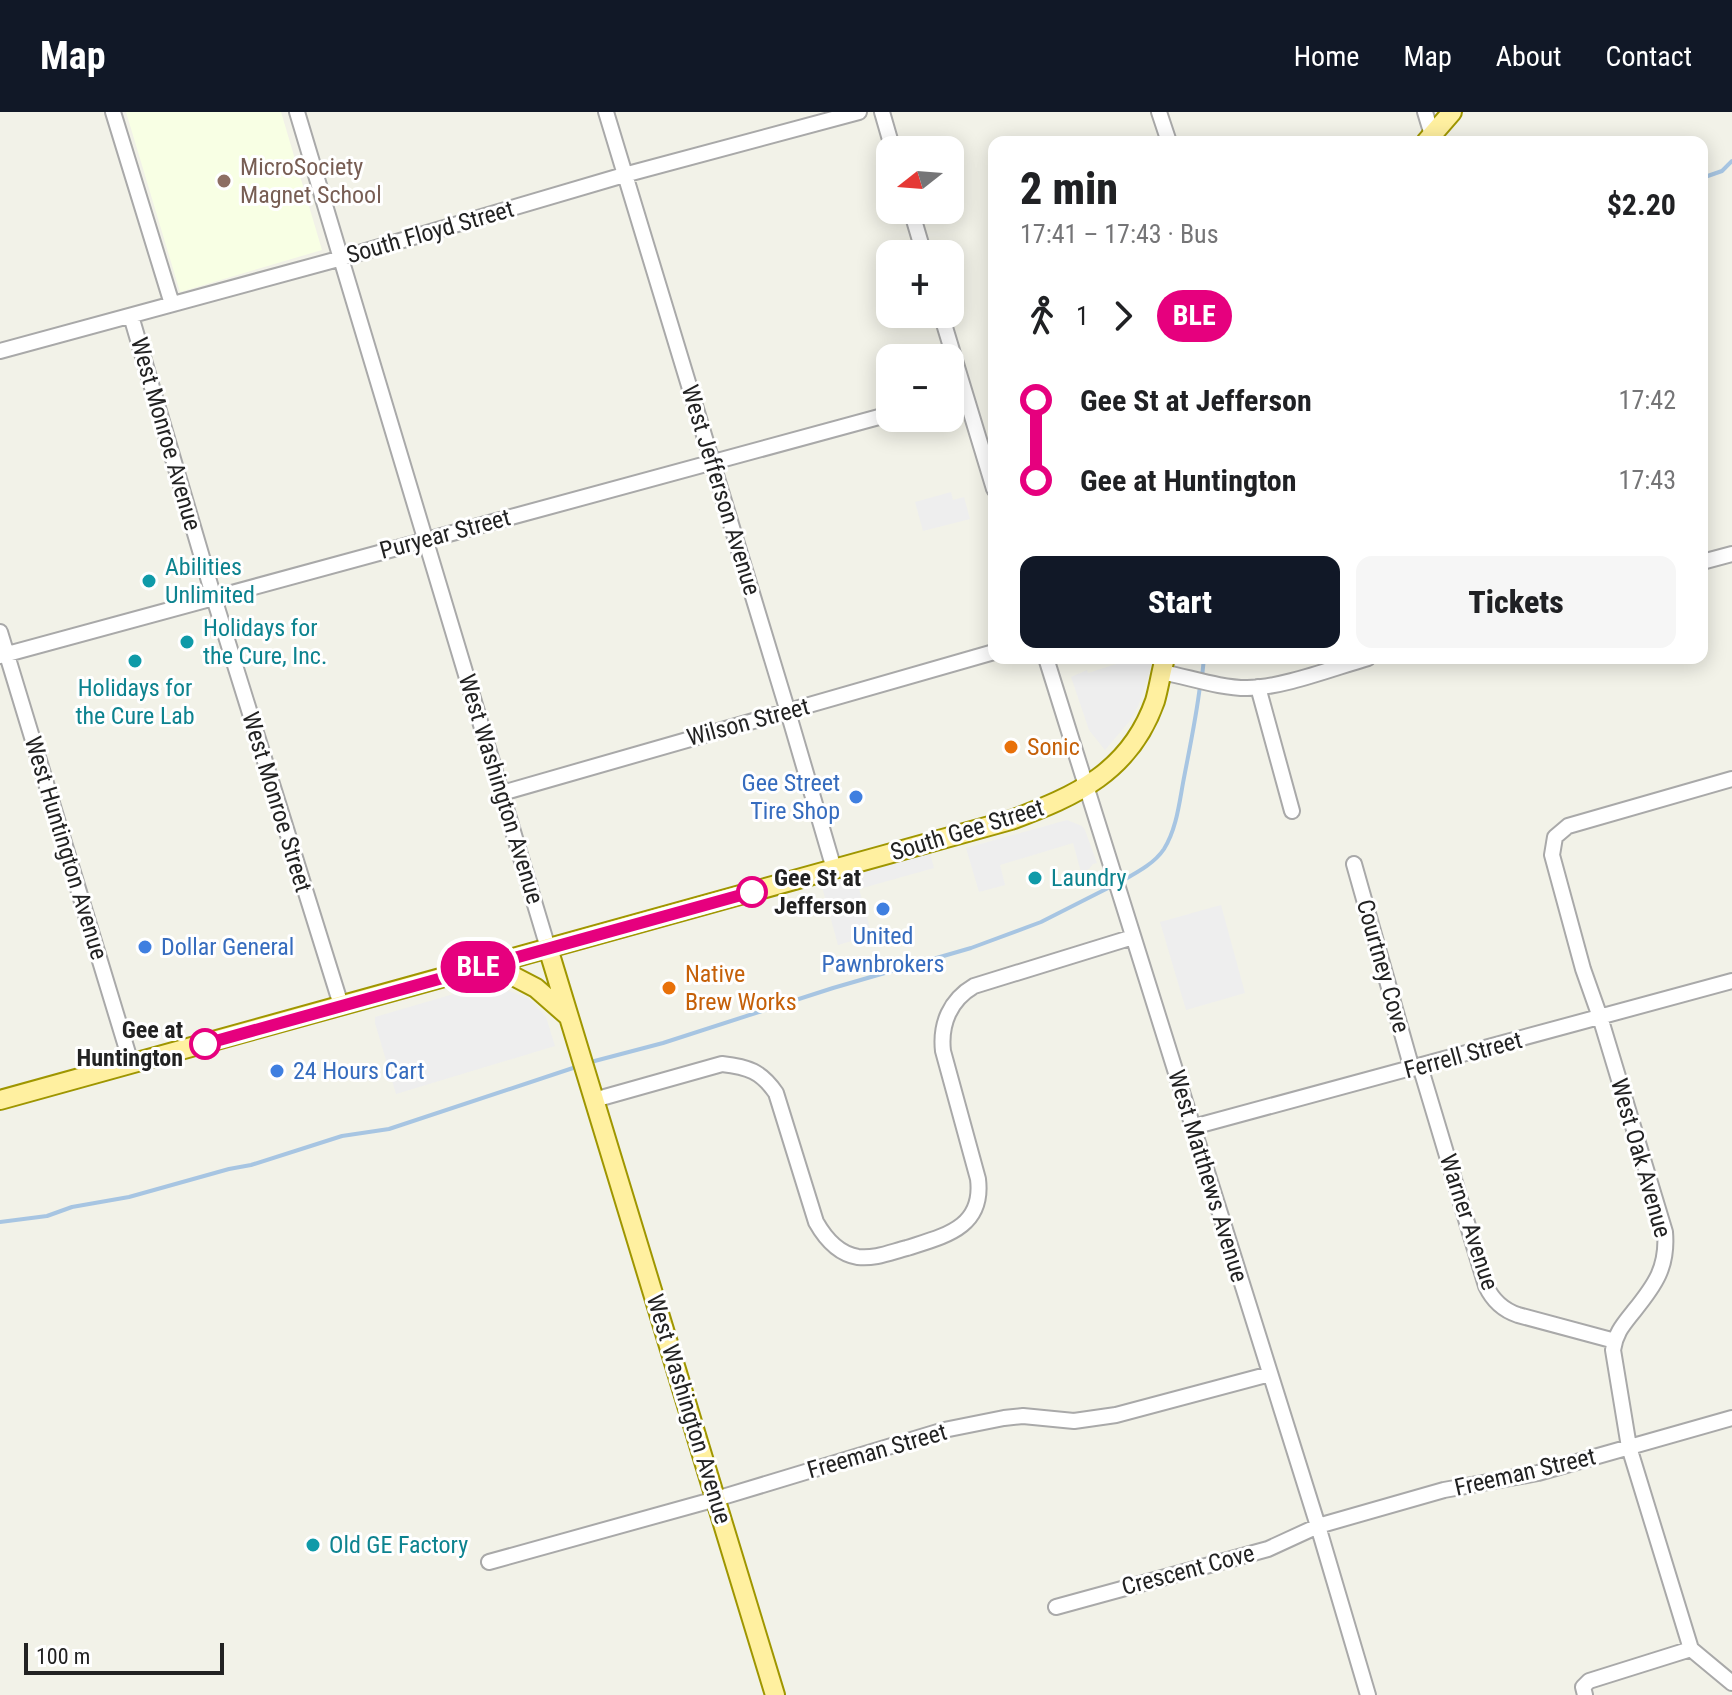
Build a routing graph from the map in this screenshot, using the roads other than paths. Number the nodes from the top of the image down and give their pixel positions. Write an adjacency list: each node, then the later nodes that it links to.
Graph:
1 (113, 112): 15 (street, West Monroe Avenue)
2 (297, 112): 14 (street, West Washington Avenue)
3 (606, 112): 13 (street, West Jefferson Avenue)
4 (859, 112): 13 (street, South Floyd Street)
5 (882, 112): 9 (street)
6 (1159, 112): 10 (street)
7 (1425, 112): 11 (street)
8 (1452, 112): 12 (main road)
9 (889, 136)
10 (1167, 136)
11 (1429, 136)
12 (1432, 136)
13 (624, 175): 14 (street, South Floyd Street); 20 (street, West Jefferson Avenue)
14 (342, 258): 15 (street, South Floyd Street); 22 (street, West Washington Avenue)
15 (172, 304): 16 (street, South Floyd Street)
16 (131, 316): 18 (street, South Floyd Street); 25 (street, West Monroe Avenue)
17 (944, 328): 21 (street)
18 (0, 351)
19 (876, 418): 20 (street, Puryear Street)
20 (712, 462): 22 (street, Puryear Street); 33 (street, West Jefferson Avenue)
21 (988, 474)
22 (425, 539): 25 (street, Puryear Street); 36 (street, West Washington Avenue)
23 (1732, 554): 24 (street)
24 (1708, 560)
25 (214, 598): 28 (street, Puryear Street); 44 (street, West Monroe Street)
26 (0, 632): 28 (street, West Huntington Avenue)
27 (988, 654): 33 (street, Wilson Street)
28 (3, 655): 47 (street, West Huntington Avenue)
29 (1048, 664): 35 (street, West Matthews Avenue)
30 (1347, 664): 32 (street)
31 (1163, 665): 32 (street); 35 (main road, South Gee Street)
32 (1258, 687): 37 (street)
33 (788, 712): 36 (street, Wilson Street); 39 (street, West Jefferson Avenue)
34 (1732, 779): 46 (street, West Oak Avenue)
35 (1086, 787): 39 (main road, South Gee Street); 40 (street, West Matthews Avenue)
36 (502, 793): 41 (street, West Washington Avenue)
37 (1292, 811)
38 (1354, 864): 48 (street, Courtney Cove)
39 (834, 869): 41 (main road, South Gee Street)
40 (1133, 937): 49 (street); 51 (street, West Matthews Avenue)
41 (548, 948): 42 (main road, South Gee Street); 45 (main road, West Washington Avenue)
42 (477, 967): 44 (main road, South Gee Street); 45 (main road)
43 (1732, 981): 46 (street, Ferrell Street)
44 (341, 1005): 47 (main road, South Gee Street)
45 (569, 1017): 49 (main road, West Washington Avenue)
46 (1600, 1017): 48 (street, Ferrell Street); 52 (street, West Oak Avenue)
47 (131, 1063): 50 (main road, South Gee Street)
48 (1416, 1068): 51 (street, Ferrell Street); 52 (street, Warner Avenue)
49 (593, 1095): 56 (main road, West Washington Avenue)
50 (0, 1100)
51 (1193, 1127): 53 (street, West Matthews Avenue)
52 (1615, 1341): 55 (street)
53 (1270, 1374): 56 (street, Freeman Street); 57 (street, West Matthews Avenue)
54 (1732, 1418): 55 (street, Freeman Street)
55 (1629, 1447): 57 (street, Freeman Street); 60 (street)
56 (716, 1499): 58 (street, Freeman Street); 62 (main road, West Washington Avenue)
57 (1318, 1526): 59 (street, Crescent Cove); 63 (street, West Matthews Avenue)
58 (489, 1562)
59 (1056, 1607)
60 (1691, 1649): 61 (street); 64 (street)
61 (1732, 1683)
62 (775, 1695)
63 (1368, 1695)
64 (1585, 1695)

